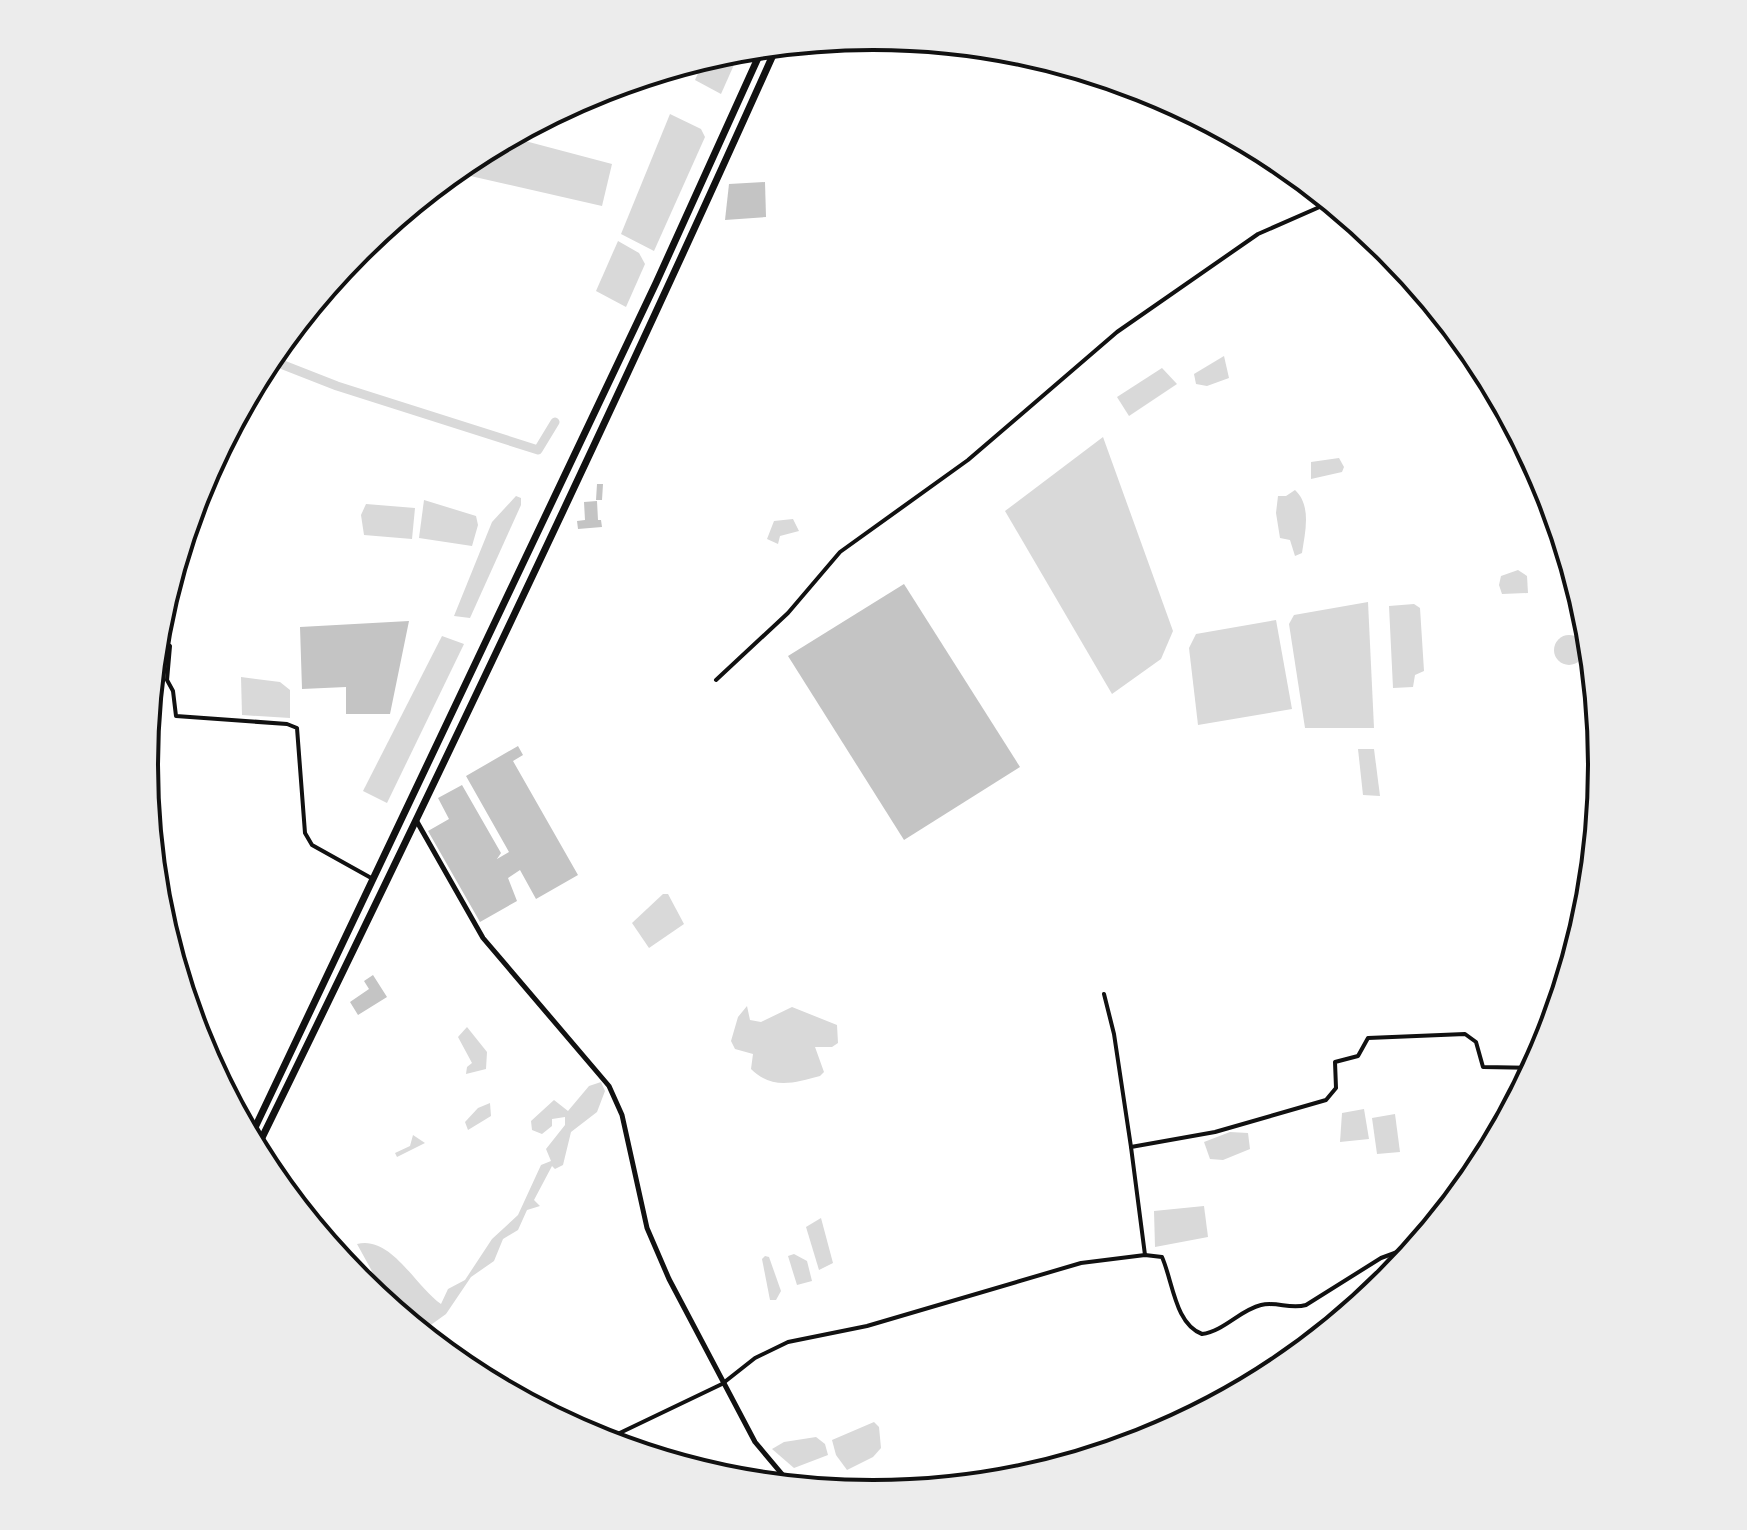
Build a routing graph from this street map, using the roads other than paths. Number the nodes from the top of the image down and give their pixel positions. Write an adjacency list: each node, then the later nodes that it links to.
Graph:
1 (772, 57): 6 (highway)
2 (757, 60): 7 (highway)
3 (1320, 207): 5 (street)
4 (169, 645): 7 (street)
5 (716, 680)
6 (416, 819): 11 (highway); 15 (street)
7 (373, 879): 10 (highway)
8 (1104, 994): 12 (street)
9 (1521, 1068): 12 (street)
10 (256, 1125)
11 (263, 1136)
12 (1131, 1147): 14 (street)
13 (1396, 1253): 14 (street)
14 (1145, 1255): 15 (street)
15 (722, 1384): 16 (street); 17 (street)
16 (620, 1433)
17 (782, 1474)

